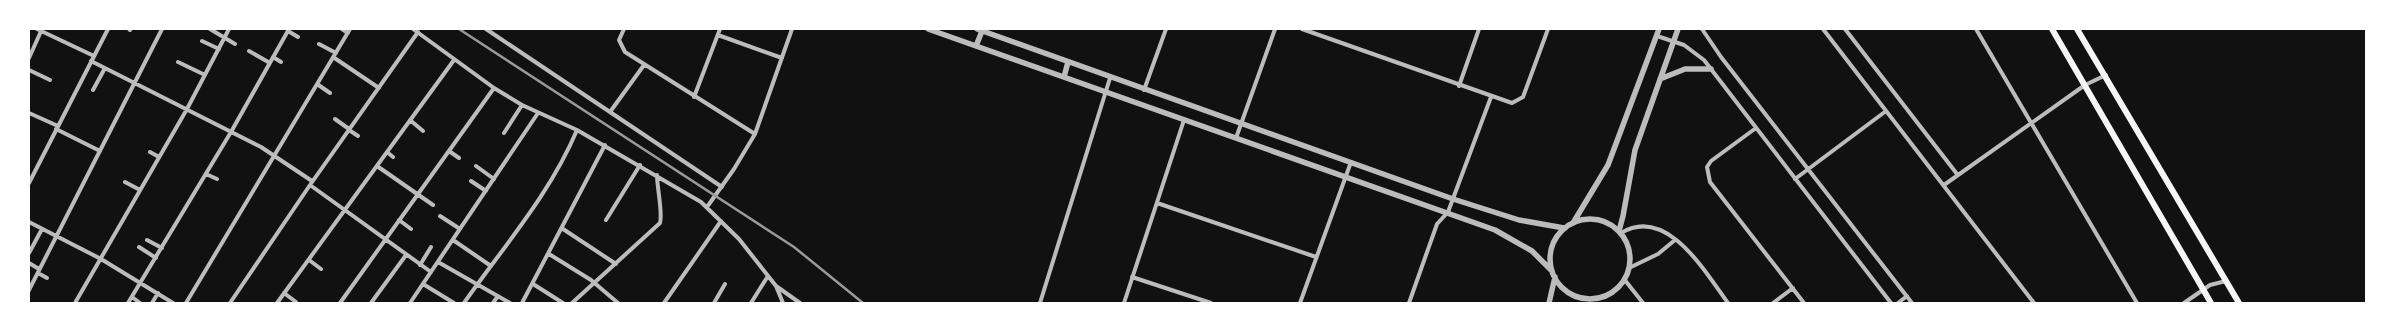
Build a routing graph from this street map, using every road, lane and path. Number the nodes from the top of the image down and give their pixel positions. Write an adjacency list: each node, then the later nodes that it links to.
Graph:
1 (108, 29): 42 (street)
2 (162, 29): 63 (street)
3 (210, 29): 32 (street)
4 (229, 29): 32 (street)
5 (342, 29): 28 (street)
6 (413, 29): 29 (street)
7 (486, 29): 78 (street)
8 (624, 29): 53 (street)
9 (720, 29): 30 (street)
10 (792, 29): 46 (street)
11 (928, 29): 38 (street)
12 (1166, 29): 70 (street)
13 (1275, 29): 84 (street)
14 (1302, 29): 66 (street)
15 (1480, 29): 66 (street)
16 (1548, 29): 74 (street)
17 (1659, 29): 31 (street)
18 (1678, 29): 35 (street)
19 (1702, 29): 109 (street)
20 (1845, 29): 111 (street)
21 (1976, 29): 85 (street)
22 (2052, 29): 65 (main road)
23 (2077, 29): 58 (main road)
24 (40, 30): 42 (street); 45 (street)
25 (289, 30): 33 (street); 43 (street)
26 (979, 30): 38 (street); 51 (street)
27 (1826, 30): 77 (street)
28 (349, 31): 41 (street)
29 (418, 32): 47 (street); 67 (street)
30 (718, 35): 46 (street); 73 (street)
31 (1656, 36): 35 (street); 137 (street)
32 (225, 37): 36 (street); 39 (street)
33 (298, 37)
34 (202, 41): 39 (street)
35 (1673, 41): 55 (street); 61 (street)
36 (235, 44)
37 (319, 44): 41 (street)
38 (976, 46): 59 (street)
39 (218, 49): 57 (street)
40 (249, 51): 52 (street)
41 (336, 53): 44 (street)
42 (94, 56): 48 (street)
43 (273, 57): 50 (street); 52 (street)
44 (333, 57): 64 (street); 67 (street)
45 (29, 58)
46 (782, 58): 93 (street)
47 (454, 60): 68 (street); 82 (street)
48 (91, 61): 54 (street); 86 (street)
49 (178, 62): 57 (street)
50 (281, 62)
51 (1068, 62): 59 (street); 60 (street)
52 (270, 63): 91 (street)
53 (644, 66): 73 (street); 78 (street)
54 (105, 68): 63 (street); 69 (street)
55 (1711, 69): 61 (street); 87 (street)
56 (29, 70): 62 (street)
57 (205, 75): 76 (street)
58 (2106, 75): 65 (street); 174 (main road)
59 (1064, 77): 71 (street)
60 (1110, 78): 70 (street); 71 (street)
61 (1660, 79): 143 (street)
62 (50, 80)
63 (135, 83): 76 (street); 97 (street)
64 (317, 84): 72 (street); 101 (street)
65 (2084, 85): 85 (street); 184 (main road)
66 (1459, 86): 74 (street)
67 (379, 88): 88 (street)
68 (494, 88): 75 (street); 98 (street)
69 (93, 90)
70 (1144, 90): 84 (street)
71 (1106, 92): 83 (street); 217 (street)
72 (330, 93)
73 (694, 97): 93 (street)
74 (1491, 97): 126 (street)
75 (522, 105): 80 (street); 92 (street)
76 (187, 109): 91 (street); 102 (street)
77 (1886, 111): 109 (street); 121 (street)
78 (610, 112): 122 (street)
79 (29, 113): 86 (street)
80 (538, 113): 89 (street); 115 (street)
81 (335, 119): 88 (street)
82 (410, 120): 90 (street); 100 (street)
83 (1184, 120): 95 (street); 127 (street)
84 (1242, 122): 95 (street); 105 (street)
85 (2031, 122): 111 (street); 232 (street)
86 (57, 127): 97 (street); 119 (street)
87 (1756, 128): 116 (street); 182 (street)
88 (349, 129): 94 (street); 120 (street)
89 (577, 130): 96 (street); 163 (street)
90 (423, 131)
91 (231, 132): 101 (street); 110 (street)
92 (504, 133)
93 (755, 134): 122 (street)
94 (358, 136)
95 (1236, 138): 113 (street)
96 (606, 145): 106 (street); 142 (street)
97 (100, 151): 144 (street)
98 (449, 151): 104 (street); 125 (street)
99 (150, 152): 102 (street)
100 (387, 152): 103 (street); 107 (street)
101 (275, 155): 120 (street); 198 (street)
102 (159, 157): 123 (street)
103 (394, 157)
104 (459, 158)
105 (1351, 162): 113 (street); 126 (street)
106 (640, 165): 112 (street); 134 (street)
107 (377, 166): 125 (street); 130 (street)
108 (476, 166): 115 (street)
109 (1808, 169): 116 (street); 189 (street)
110 (206, 174): 114 (street); 151 (street)
111 (1958, 174): 121 (street)
112 (657, 175): 129 (street); 161 (street)
113 (1346, 177): 131 (street); 155 (street)
114 (217, 179)
115 (494, 179): 124 (street)
116 (1795, 179): 228 (street)
117 (471, 181): 124 (street)
118 (125, 182): 123 (street)
119 (29, 183)
120 (311, 183): 130 (street); 199 (street)
121 (1944, 185): 231 (street)
122 (722, 187): 129 (street)
123 (140, 190): 157 (street)
124 (486, 191): 141 (street)
125 (418, 194): 128 (street); 133 (street)
126 (1453, 198): 131 (street); 138 (street)
127 (1156, 203): 155 (street); 170 (street)
128 (433, 205)
129 (707, 207): 135 (street)
130 (345, 210): 146 (street); 158 (street)
131 (1448, 212): 167 (street); 221 (street)
132 (440, 216): 141 (street)
133 (399, 220): 140 (street); 146 (street)
134 (606, 220)
135 (721, 221): 169 (street); 212 (street)
136 (29, 222): 139 (street)
137 (1573, 223): 138 (street); 143 (street)
138 (1564, 228): 167 (street)
139 (42, 229): 144 (street); 152 (street)
140 (411, 229)
141 (460, 229): 147 (street)
142 (563, 229): 153 (street); 161 (street)
143 (1620, 232): 148 (street); 164 (street)
144 (57, 236): 157 (street); 166 (street)
145 (147, 240): 151 (street)
146 (385, 240): 154 (street); 201 (street)
147 (452, 240): 159 (street); 163 (street)
148 (1675, 240): 164 (street); 225 (street)
149 (432, 247): 162 (street)
150 (139, 248): 156 (street)
151 (162, 248): 156 (street)
152 (29, 253)
153 (549, 254): 178 (street); 179 (street)
154 (406, 255): 162 (street); 202 (street)
155 (1316, 257): 220 (street)
156 (156, 258): 175 (street)
157 (101, 260): 175 (street); 193 (street)
158 (309, 260): 165 (street); 186 (street)
159 (438, 262): 168 (street); 177 (street)
160 (29, 263): 166 (street)
161 (616, 264): 179 (street)
162 (420, 265): 168 (street)
163 (491, 266): 177 (street)
164 (1629, 268): 173 (street)
165 (321, 269)
166 (38, 271): 172 (street); 183 (street)
167 (1552, 271): 171 (street)
168 (431, 272): 176 (street)
169 (768, 276): 181 (street); 214 (street)
170 (1132, 277): 191 (street); 218 (street)
171 (1555, 277): 185 (street); 222 (street)
172 (47, 278)
173 (1624, 279): 185 (street); 224 (street)
174 (2226, 280): 184 (street); 235 (main road)
175 (141, 284): 187 (street); 190 (street)
176 (423, 284): 203 (street); 204 (street)
177 (478, 284): 188 (street); 205 (street)
178 (533, 284): 208 (street); 209 (street)
179 (595, 284): 210 (street); 211 (street)
180 (725, 284): 213 (street)
181 (776, 286): 215 (street); 216 (street)
182 (1793, 288): 226 (street); 227 (street)
183 (29, 290)
184 (2203, 290): 233 (street); 234 (main road)
185 (1612, 292): 223 (street)
186 (284, 293): 192 (street); 200 (street)
187 (158, 294): 196 (street); 197 (street)
188 (498, 296): 206 (street); 207 (street)
189 (1907, 296): 229 (street); 230 (street)
190 (132, 297): 194 (street); 195 (street)
191 (1200, 301): 219 (street)
192 (296, 302)
193 (75, 303)
194 (128, 303)
195 (140, 303)
196 (152, 303)
197 (173, 303)
198 (186, 303)
199 (230, 303)
200 (277, 303)
201 (340, 303)
202 (371, 303)
203 (410, 303)
204 (454, 303)
205 (464, 303)
206 (493, 303)
207 (510, 303)
208 (522, 303)
209 (563, 303)
210 (572, 303)
211 (618, 303)
212 (664, 303)
213 (714, 303)
214 (751, 303)
215 (783, 303)
216 (800, 303)
217 (1040, 303)
218 (1124, 303)
219 (1211, 303)
220 (1300, 303)
221 (1409, 303)
222 (1549, 303)
223 (1595, 303)
224 (1643, 303)
225 (1728, 303)
226 (1773, 303)
227 (1804, 303)
228 (1891, 303)
229 (1898, 303)
230 (1912, 303)
231 (2034, 303)
232 (2137, 303)
233 (2184, 303)
234 (2211, 303)
235 (2239, 303)

